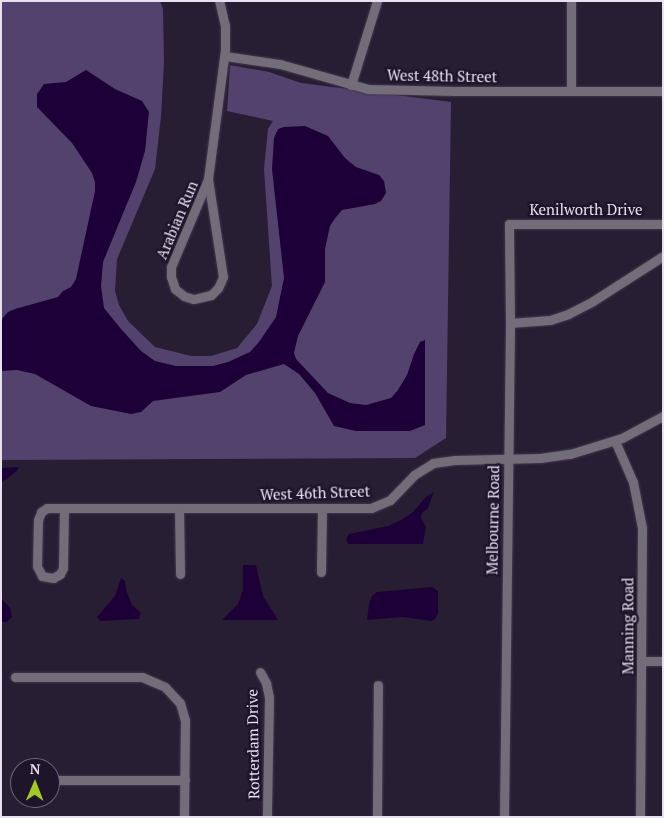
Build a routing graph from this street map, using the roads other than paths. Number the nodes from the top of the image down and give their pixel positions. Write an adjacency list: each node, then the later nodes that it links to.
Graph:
1 (218, 1): 4 (street, Arabian Run)
2 (377, 1): 5 (street)
3 (571, 1): 6 (street)
4 (225, 56): 5 (street, West 48th Street); 8 (street, Arabian Run)
5 (351, 85): 6 (street, West 48th Street)
6 (570, 91): 7 (street, West 48th Street)
7 (663, 91)
8 (208, 179): 8 (street, Arabian Run)
9 (508, 224): 10 (street, Kenilworth Drive); 12 (street, Melbourne Road)
10 (663, 224)
11 (663, 256): 12 (street)
12 (510, 323): 15 (street, Melbourne Road)
13 (663, 416): 14 (street, West 46th Street)
14 (615, 441): 15 (street, West 46th Street); 21 (street, Manning Road)
15 (508, 459): 18 (street, West 46th Street); 31 (street, Melbourne Road)
16 (64, 508): 16 (street, West 46th Street); 17 (street, West 46th Street)
17 (179, 508): 18 (street, West 46th Street); 20 (street)
18 (322, 509): 19 (street)
19 (321, 572)
20 (180, 574)
21 (641, 661): 22 (street); 32 (street, Manning Road)
22 (663, 661)
23 (260, 672): 29 (street, Rotterdam Drive)
24 (15, 677): 27 (street)
25 (378, 685): 30 (street)
26 (60, 780): 27 (street)
27 (185, 780): 28 (street)
28 (184, 817)
29 (268, 817)
30 (377, 817)
31 (504, 817)
32 (640, 817)

